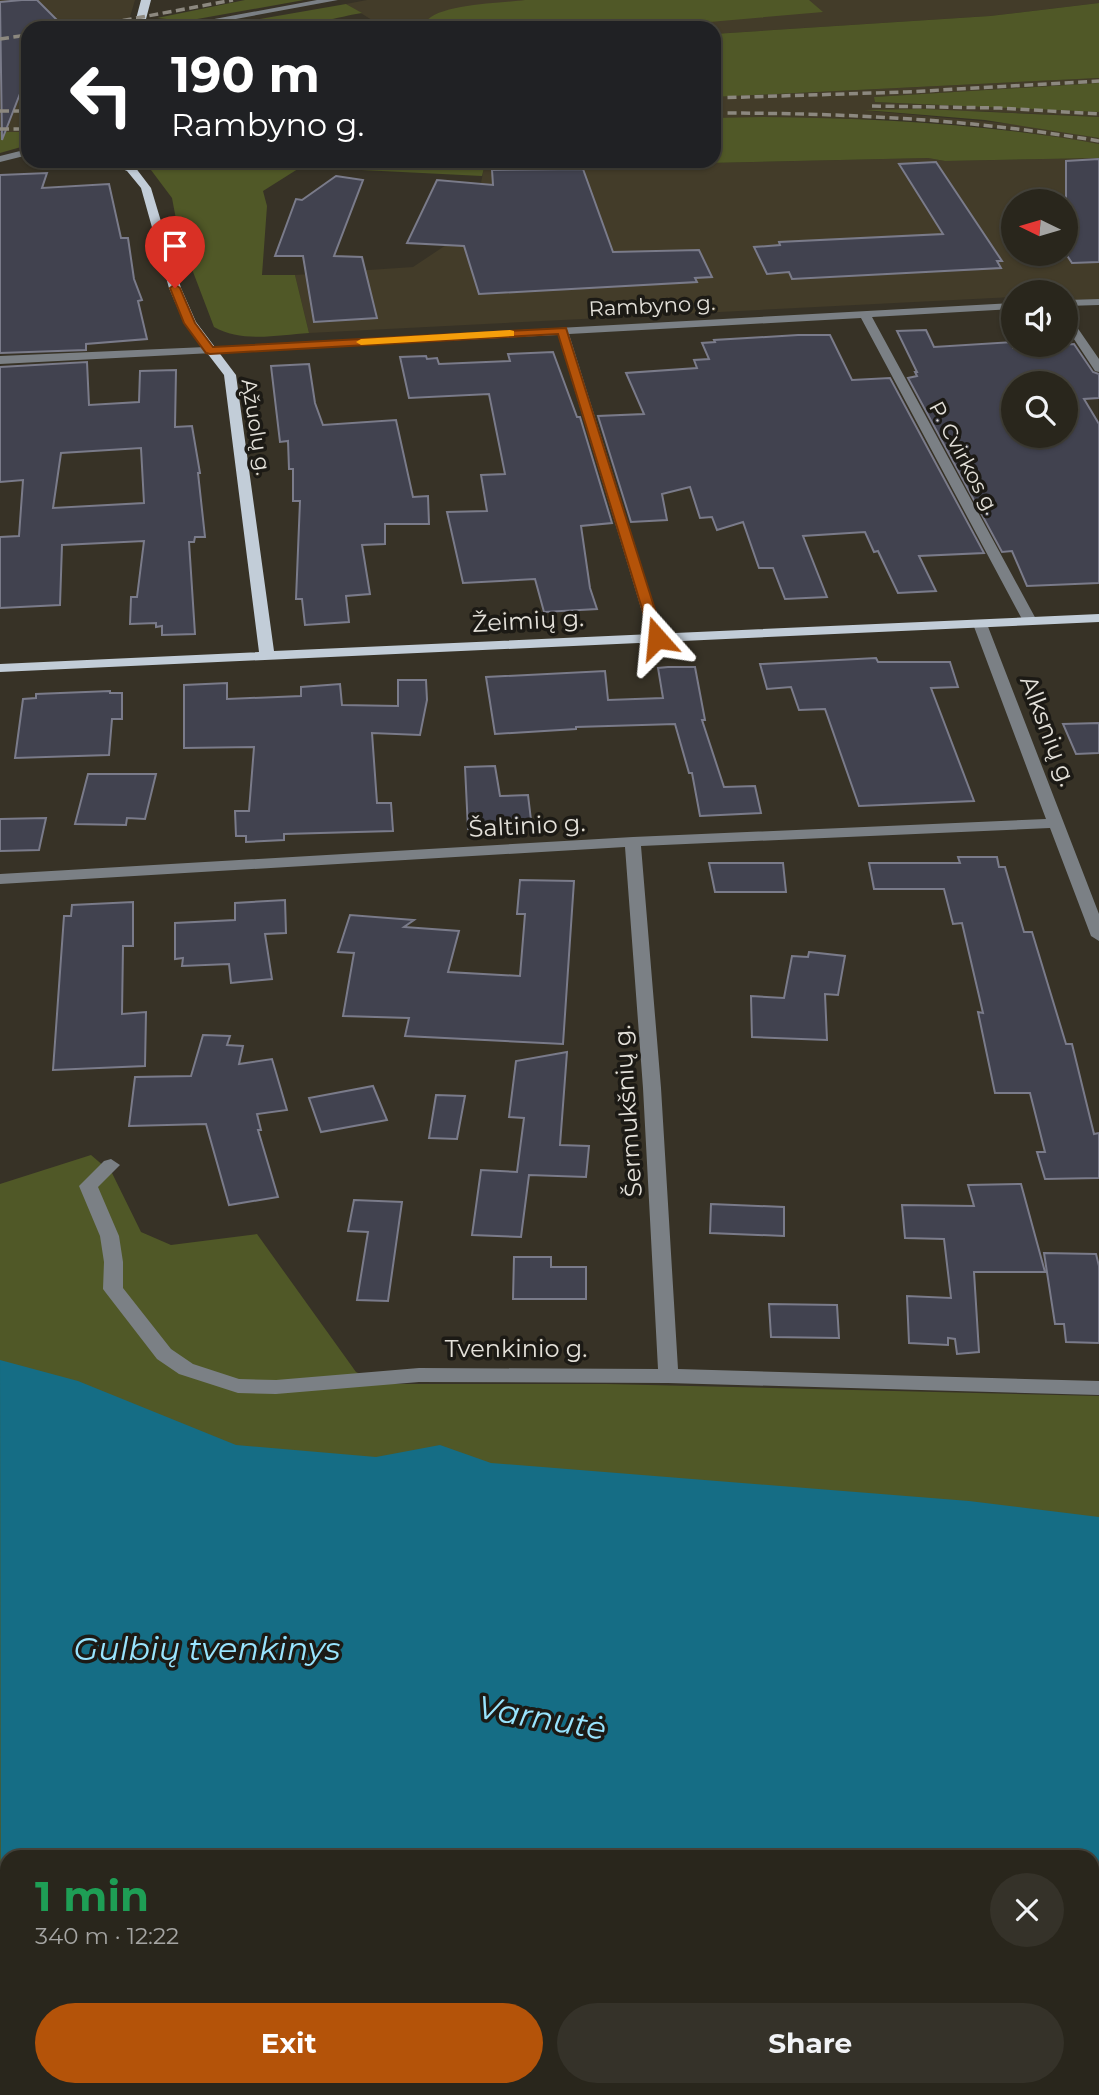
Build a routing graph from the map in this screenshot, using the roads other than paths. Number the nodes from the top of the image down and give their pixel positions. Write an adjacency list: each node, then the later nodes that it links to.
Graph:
1 (146, 0): 3 (main road)
2 (333, 0): 4 (street)
3 (142, 21)
4 (212, 21)
5 (21, 154): 6 (street)
6 (0, 159): 7 (street)
7 (21, 160)
8 (128, 168): 15 (main road, Ąžuolų g.)
9 (1099, 302): 10 (street)
10 (1078, 303)
11 (1001, 307): 12 (street, Rambyno g.)
12 (864, 313): 13 (street, Rambyno g.); 19 (street, P. Cvirkos g.)
13 (562, 330): 15 (street, Rambyno g.); 21 (street)
14 (1078, 337): 17 (street)
15 (210, 351): 16 (street, Rambyno g.); 22 (main road, Ąžuolų g.)
16 (0, 359)
17 (1099, 368)
18 (1099, 618): 19 (main road, Žeimių g.)
19 (1030, 621): 20 (main road, Žeimių g.)
20 (980, 624): 21 (main road, Žeimių g.); 24 (street, Alksnių g.)
21 (657, 638): 22 (main road, Žeimių g.)
22 (267, 655): 23 (main road, Žeimių g.)
23 (0, 668)
24 (1057, 823): 25 (street, Šaltinio g.); 27 (street, Alksnių g.)
25 (633, 842): 26 (street, Šaltinio g.); 29 (street, Šermukšnių g.)
26 (0, 879)
27 (1099, 936)
28 (111, 1165): 29 (street, Tvenkinio g.)
29 (668, 1376): 30 (street, Tvenkinio g.)
30 (1099, 1388)

